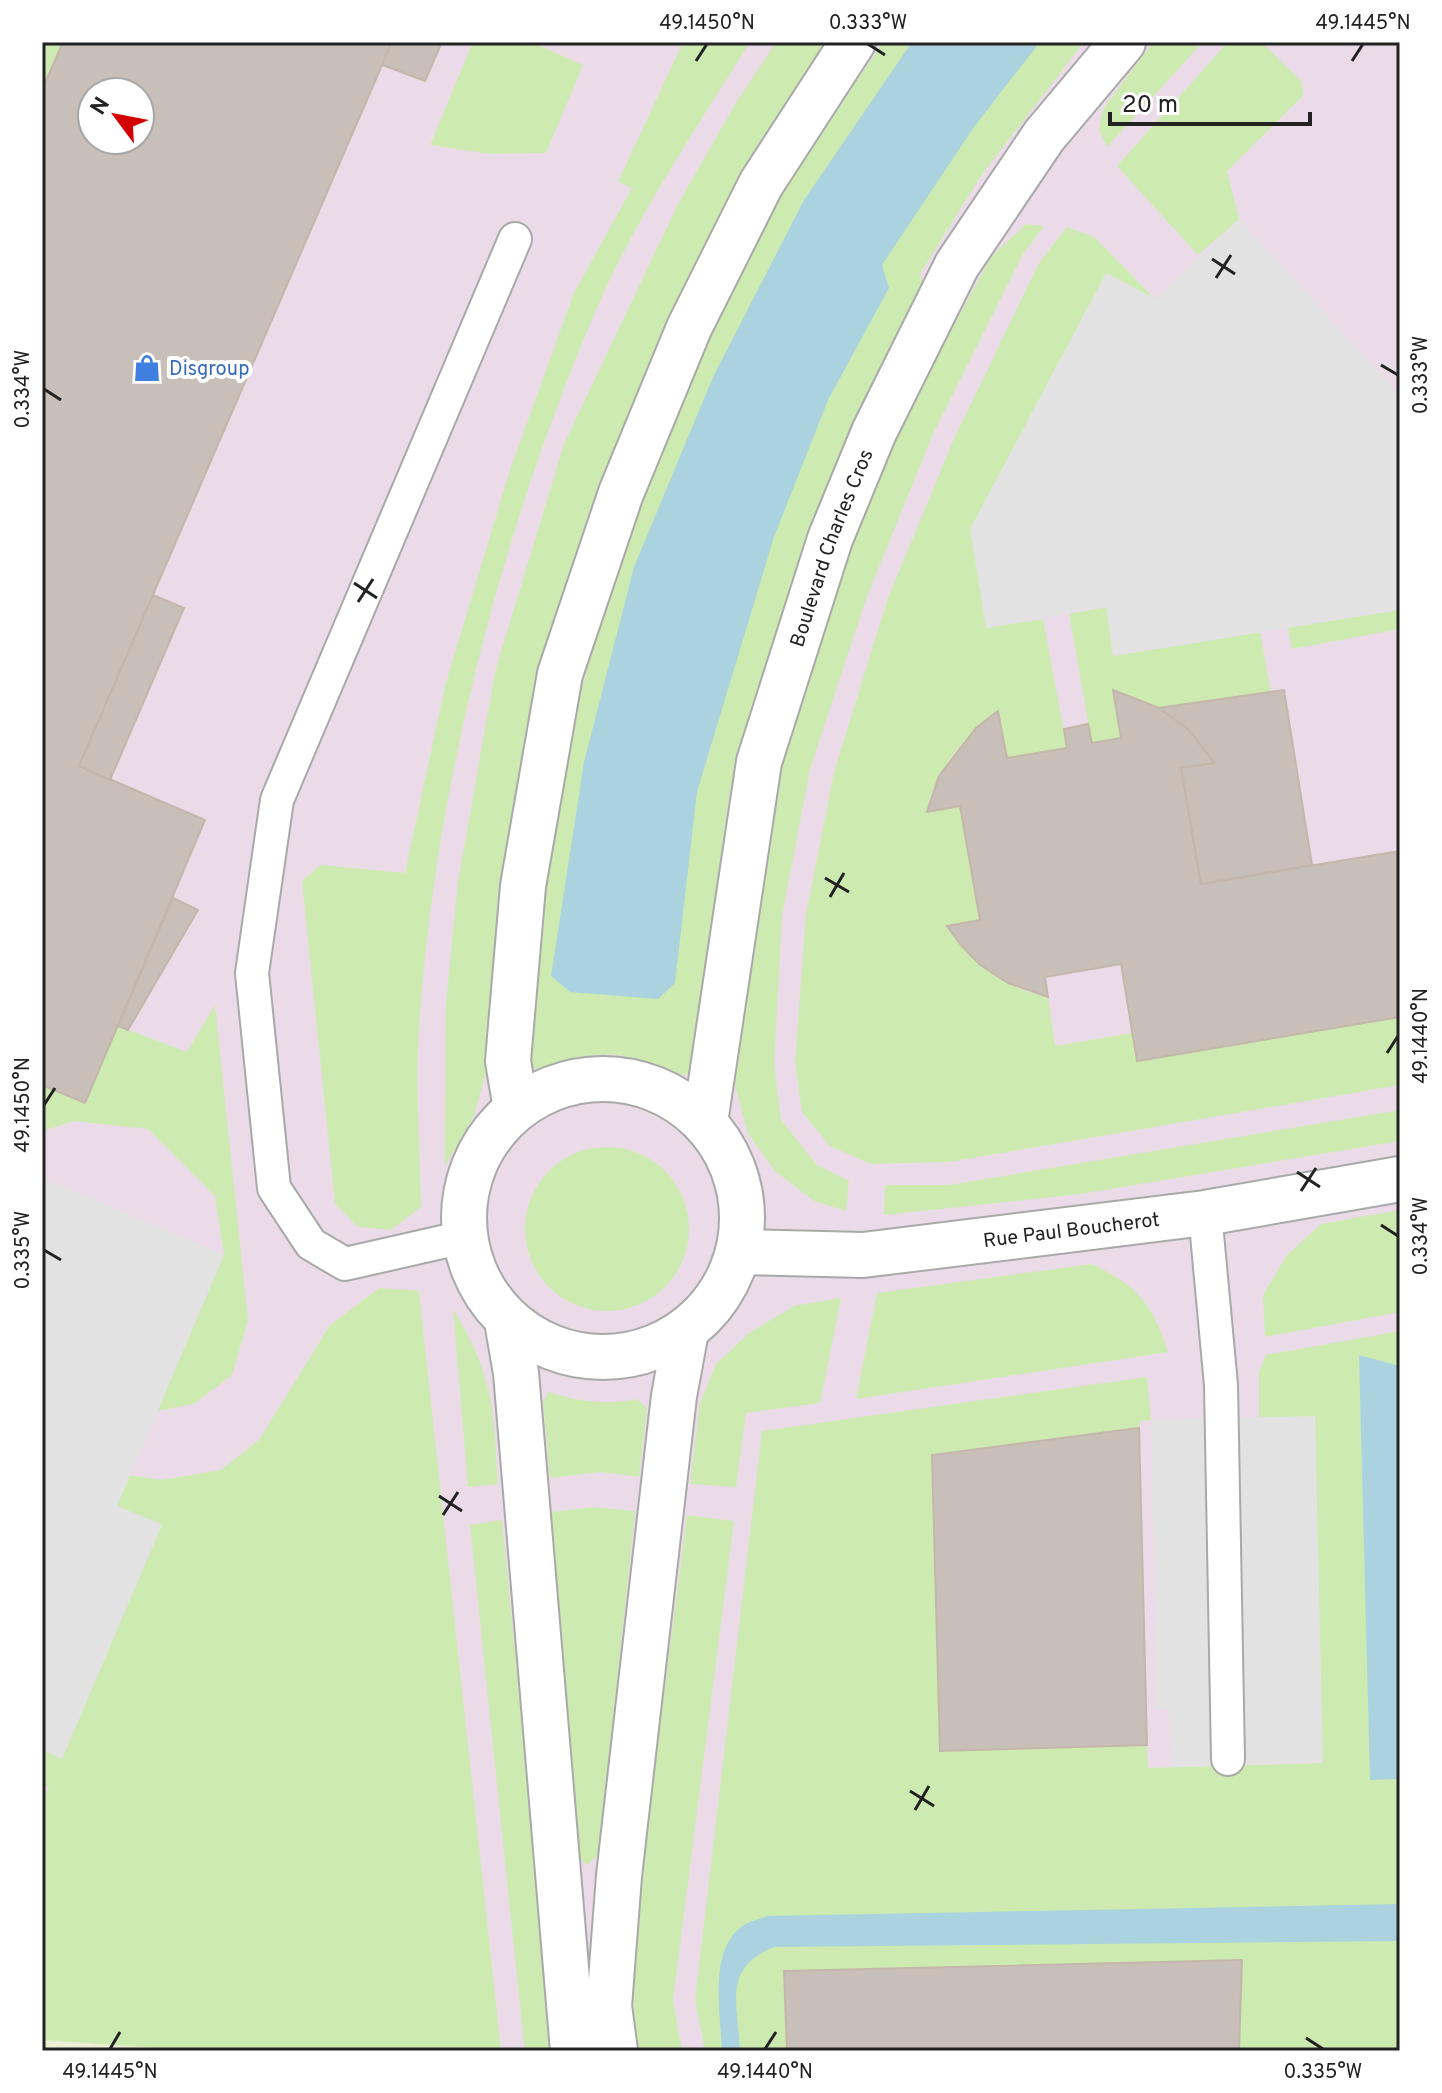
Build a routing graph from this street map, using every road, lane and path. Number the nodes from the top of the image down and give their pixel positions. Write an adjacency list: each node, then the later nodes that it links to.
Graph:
1 (853, 42): 4 (street)
2 (1123, 42): 5 (street, Boulevard Charles Cros)
3 (515, 239): 8 (lane)
4 (516, 1109): 5 (street); 8 (street)
5 (705, 1122): 9 (street)
6 (1400, 1179): 7 (street, Rue Paul Boucherot)
7 (1205, 1213): 9 (street, Rue Paul Boucherot); 12 (lane)
8 (464, 1237): 10 (street)
9 (739, 1252): 11 (street)
10 (507, 1321): 11 (street); 13 (street)
11 (686, 1331): 14 (street)
12 (1228, 1759)
13 (573, 2051)
14 (615, 2051)

